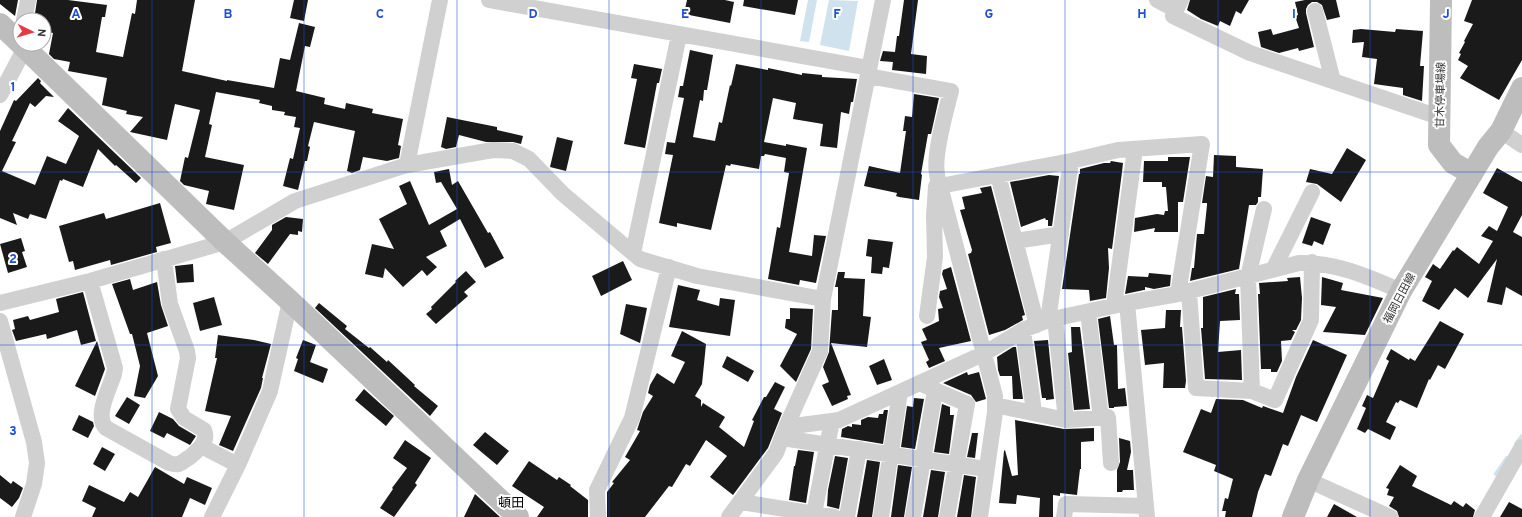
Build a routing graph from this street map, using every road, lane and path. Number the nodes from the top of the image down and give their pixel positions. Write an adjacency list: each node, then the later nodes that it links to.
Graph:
1 (28, 0): 9 (street)
2 (440, 0): 24 (street)
3 (489, 0): 11 (street)
4 (883, 0): 15 (street)
5 (1157, 0): 7 (street)
6 (1441, 0): 19 (street, 甘木停車場線)
7 (1179, 5): 16 (street)
8 (1316, 11): 16 (street)
9 (26, 12)
10 (0, 24): 12 (street)
11 (680, 34): 15 (street); 33 (street)
12 (12, 35)
13 (17, 52): 18 (street)
14 (30, 52): 32 (street)
15 (868, 72): 27 (street); 42 (street)
16 (1333, 81): 19 (street)
17 (1522, 88): 20 (street, 福岡日田線)
18 (0, 95)
19 (1439, 117): 25 (street, 甘木停車場線)
20 (1501, 131): 21 (street); 25 (street, 福岡日田線)
21 (1522, 145)
22 (1135, 149): 23 (street); 41 (street); 45 (street)
23 (1071, 161): 26 (street); 30 (street)
24 (407, 165): 32 (street); 33 (street)
25 (1472, 174): 40 (street, 福岡日田線)
26 (998, 175): 27 (street); 31 (street)
27 (939, 180): 47 (street); 50 (street)
28 (1312, 192): 37 (street)
29 (1264, 209): 38 (street)
30 (1061, 234): 31 (street); 49 (street)
31 (1015, 241): 49 (street)
32 (225, 242): 34 (street); 43 (street)
33 (633, 253): 36 (street)
34 (164, 259): 39 (street); 62 (street)
35 (1312, 262): 37 (street); 40 (street); 53 (street)
36 (669, 267): 42 (street); 78 (street)
37 (1273, 270): 38 (street)
38 (1248, 277): 41 (street); 53 (street)
39 (90, 281): 44 (street); 62 (street)
40 (1401, 291): 71 (street, 福岡日田線)
41 (1184, 293): 45 (street); 53 (street)
42 (823, 299): 60 (street)
43 (290, 301): 69 (street); 77 (street)
44 (0, 303)
45 (1121, 304): 46 (street); 73 (street)
46 (1088, 312): 49 (street); 57 (street)
47 (927, 316)
48 (0, 321): 75 (street)
49 (1041, 324): 50 (street); 56 (street); 58 (street)
50 (985, 353): 51 (street); 55 (street)
51 (919, 383): 52 (street); 54 (street)
52 (935, 390): 66 (street); 68 (street)
53 (1252, 391)
54 (900, 392): 59 (street); 65 (street)
55 (995, 405): 56 (street); 70 (street)
56 (1034, 412): 58 (street)
57 (1102, 418): 58 (street); 67 (street)
58 (1066, 420)
59 (832, 421): 60 (street); 61 (street)
60 (784, 433): 61 (street); 72 (street)
61 (827, 445): 64 (street); 74 (street)
62 (201, 446): 69 (street)
63 (1522, 446): 89 (street)
64 (859, 450): 65 (street); 81 (street)
65 (891, 454): 66 (street); 82 (street)
66 (923, 459): 68 (street); 83 (street)
67 (1111, 463)
68 (956, 464): 70 (street); 84 (street)
69 (238, 465): 76 (street)
70 (986, 468): 85 (street)
71 (1308, 480): 87 (street, 福岡日田線); 88 (street)
72 (741, 502): 74 (street); 79 (street)
73 (1147, 511): 86 (street)
74 (814, 514): 80 (street)
75 (24, 517)
76 (212, 517)
77 (518, 517)
78 (598, 517)
79 (729, 517)
80 (834, 517)
81 (847, 517)
82 (881, 517)
83 (913, 517)
84 (947, 517)
85 (980, 517)
86 (1064, 517)
87 (1293, 517)
88 (1390, 517)
89 (1482, 517)

